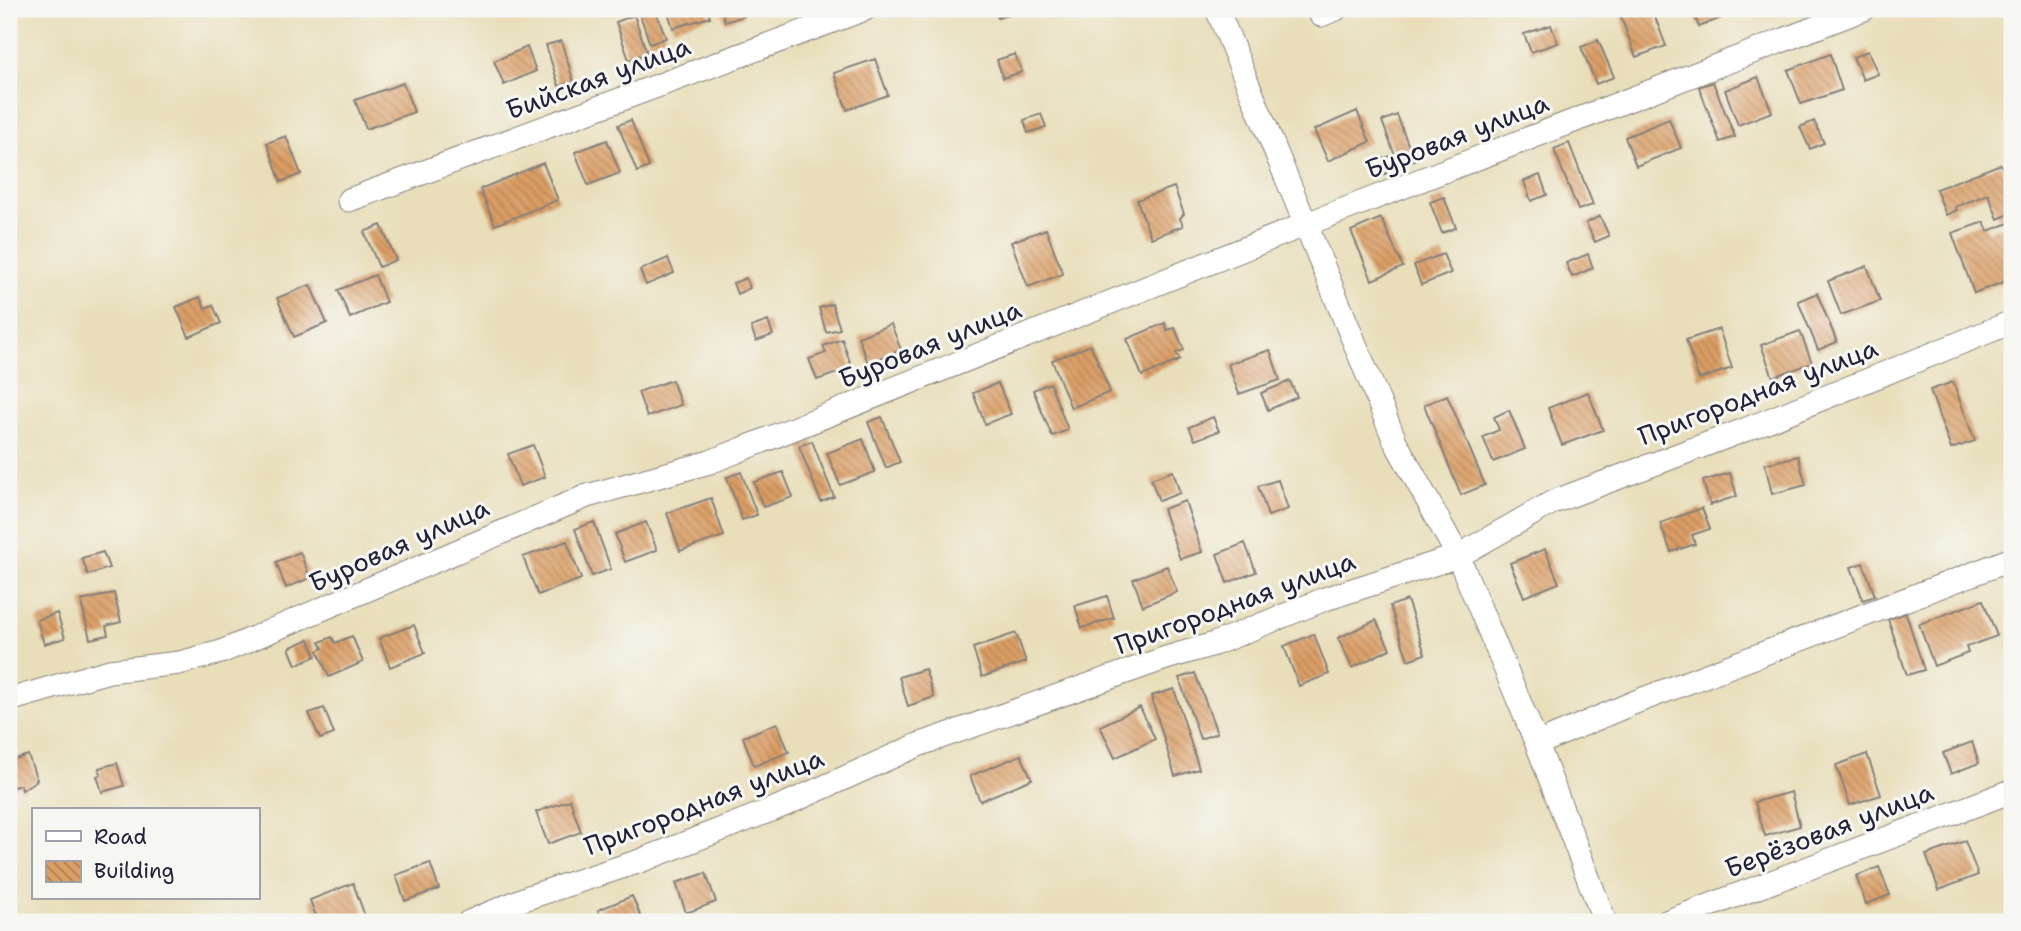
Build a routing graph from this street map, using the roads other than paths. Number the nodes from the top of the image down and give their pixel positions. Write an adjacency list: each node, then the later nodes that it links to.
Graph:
1 (866, 9): 4 (street, Бийская улица)
2 (1217, 9): 5 (street)
3 (1864, 9): 5 (street, Буровая улица)
4 (349, 200)
5 (1304, 225): 7 (street); 9 (street, Буровая улица)
6 (2012, 322): 7 (street, Пригородная улица)
7 (1458, 556): 10 (street); 12 (street, Пригородная улица)
8 (2012, 559): 10 (street)
9 (9, 701)
10 (1537, 744): 13 (street)
11 (2012, 790): 14 (street, Берёзовая улица)
12 (470, 922)
13 (1605, 922)
14 (1666, 922)

